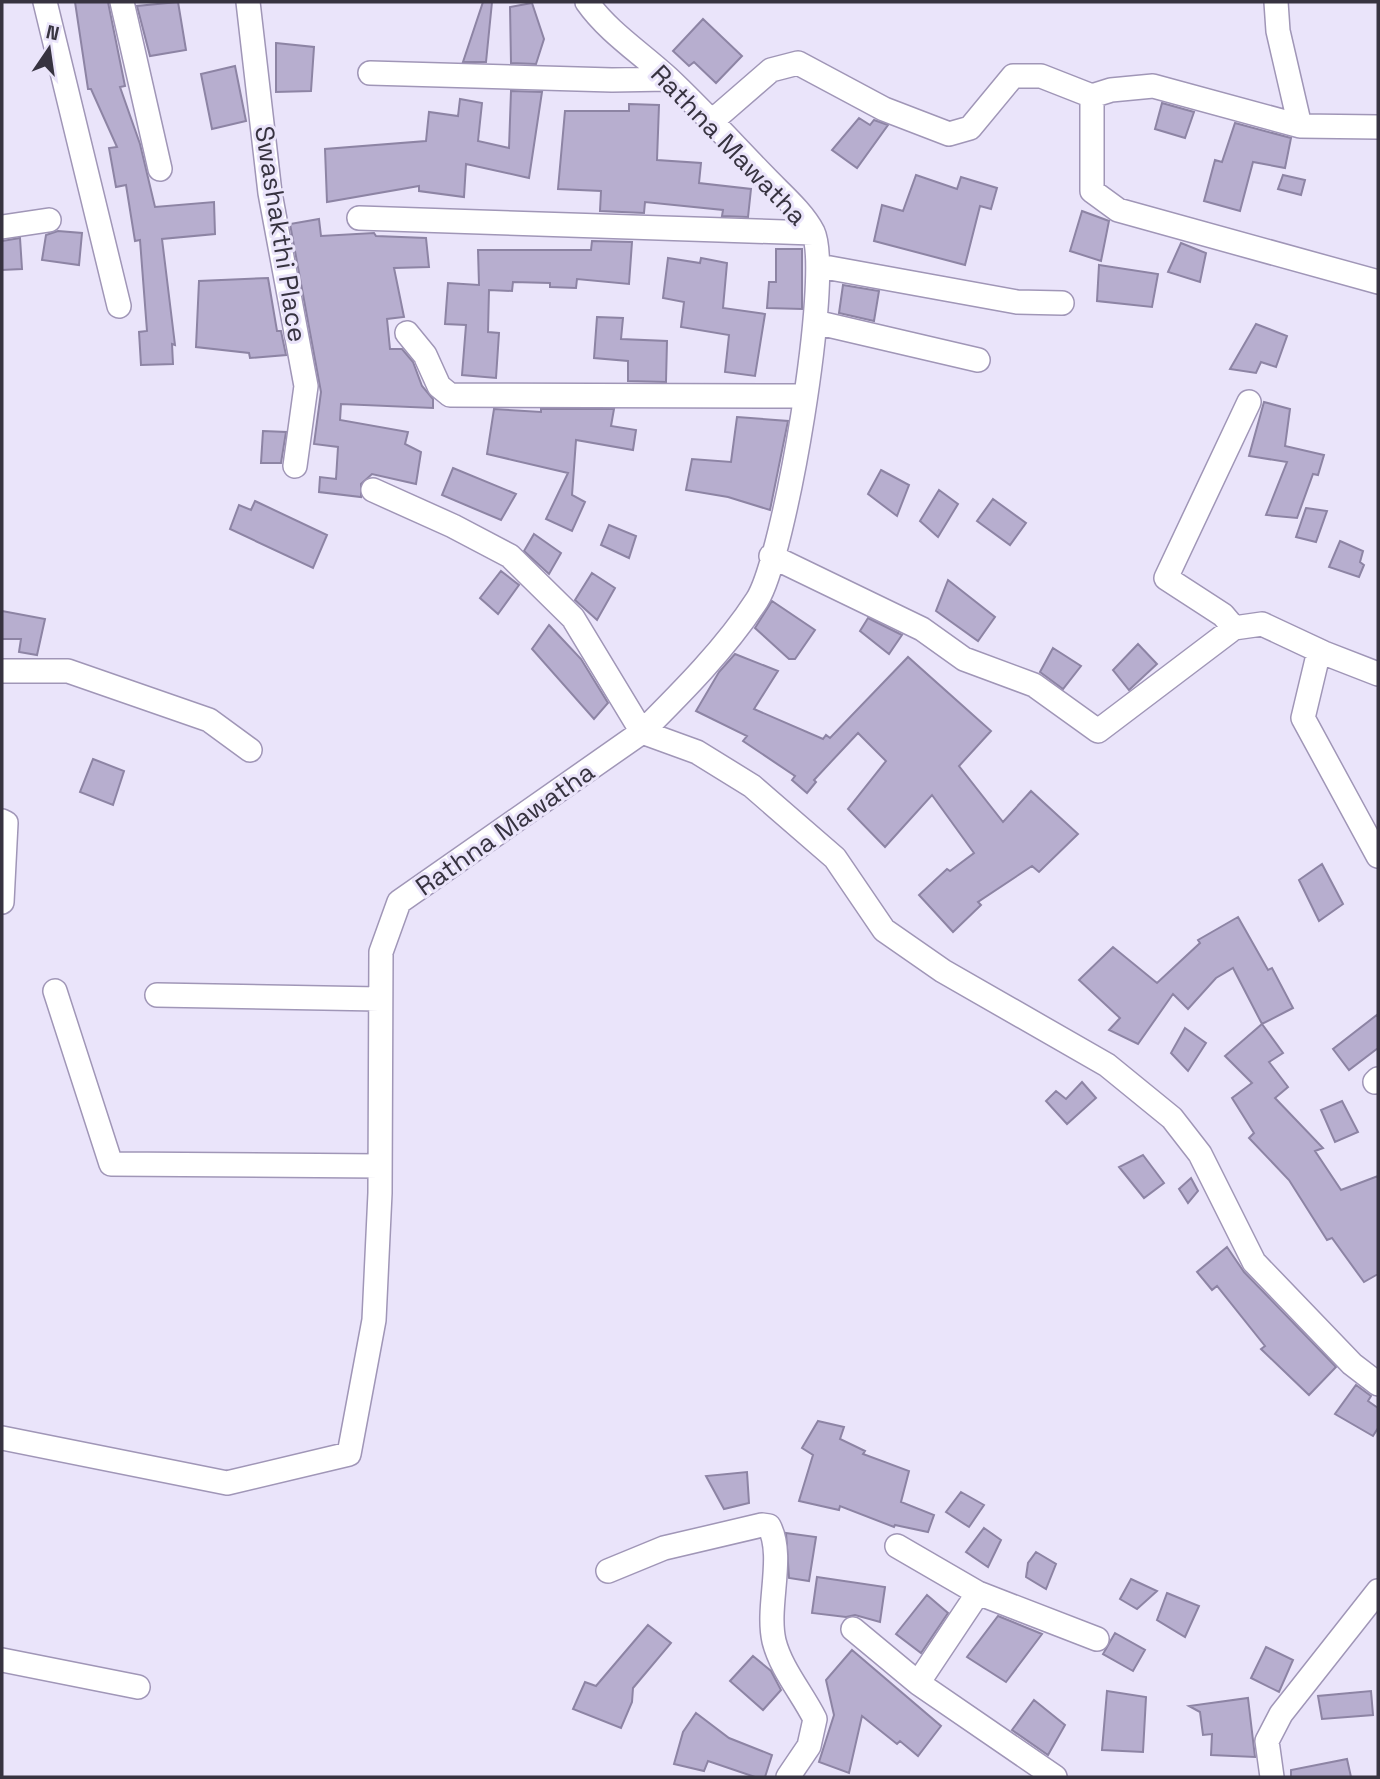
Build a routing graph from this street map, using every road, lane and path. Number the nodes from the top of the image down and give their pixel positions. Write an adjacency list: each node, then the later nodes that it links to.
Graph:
1 (45, 2): 20 (street)
2 (122, 2): 12 (street)
3 (248, 2): 26 (street, Swashakthi Place)
4 (587, 2): 7 (street, Rathna Mawatha)
5 (1276, 2): 10 (street)
6 (370, 73): 7 (street)
7 (668, 79): 9 (street, Rathna Mawatha)
8 (1092, 96): 9 (street); 10 (street); 18 (street)
9 (711, 122): 16 (street, Rathna Mawatha)
10 (1300, 126): 11 (street)
11 (1378, 127)
12 (160, 169)
13 (359, 218): 16 (street)
14 (49, 220): 15 (street)
15 (2, 227)
16 (813, 233): 17 (street, Rathna Mawatha)
17 (819, 265): 19 (street); 21 (street, Rathna Mawatha)
18 (1378, 282)
19 (1062, 303)
20 (119, 306)
21 (815, 323): 23 (street); 24 (street, Rathna Mawatha)
22 (408, 332): 24 (street)
23 (978, 360)
24 (804, 396): 28 (street, Rathna Mawatha)
25 (1248, 402): 29 (street)
26 (295, 466)
27 (373, 490): 33 (street)
28 (771, 556): 29 (street); 33 (street, Rathna Mawatha)
29 (1234, 628): 30 (street)
30 (1319, 651): 32 (street); 36 (street)
31 (2, 671): 34 (street)
32 (1378, 674)
33 (642, 732): 40 (street, Rathna Mawatha); 42 (street)
34 (250, 750)
35 (2, 821): 37 (street)
36 (1378, 856)
37 (2, 902)
38 (55, 991): 41 (street)
39 (157, 995): 40 (street)
40 (379, 999): 41 (street, Rathna Mawatha)
41 (380, 1166): 43 (street, Rathna Mawatha)
42 (1378, 1384)
43 (2, 1438)
44 (897, 1546): 47 (street)
45 (608, 1571): 53 (street)
46 (1378, 1591): 55 (street)
47 (978, 1593): 49 (street); 51 (street)
48 (853, 1629): 51 (street)
49 (1097, 1639)
50 (2, 1660): 52 (street)
51 (918, 1683): 54 (street)
52 (138, 1687)
53 (788, 1777)
54 (1055, 1777)
55 (1272, 1777)

